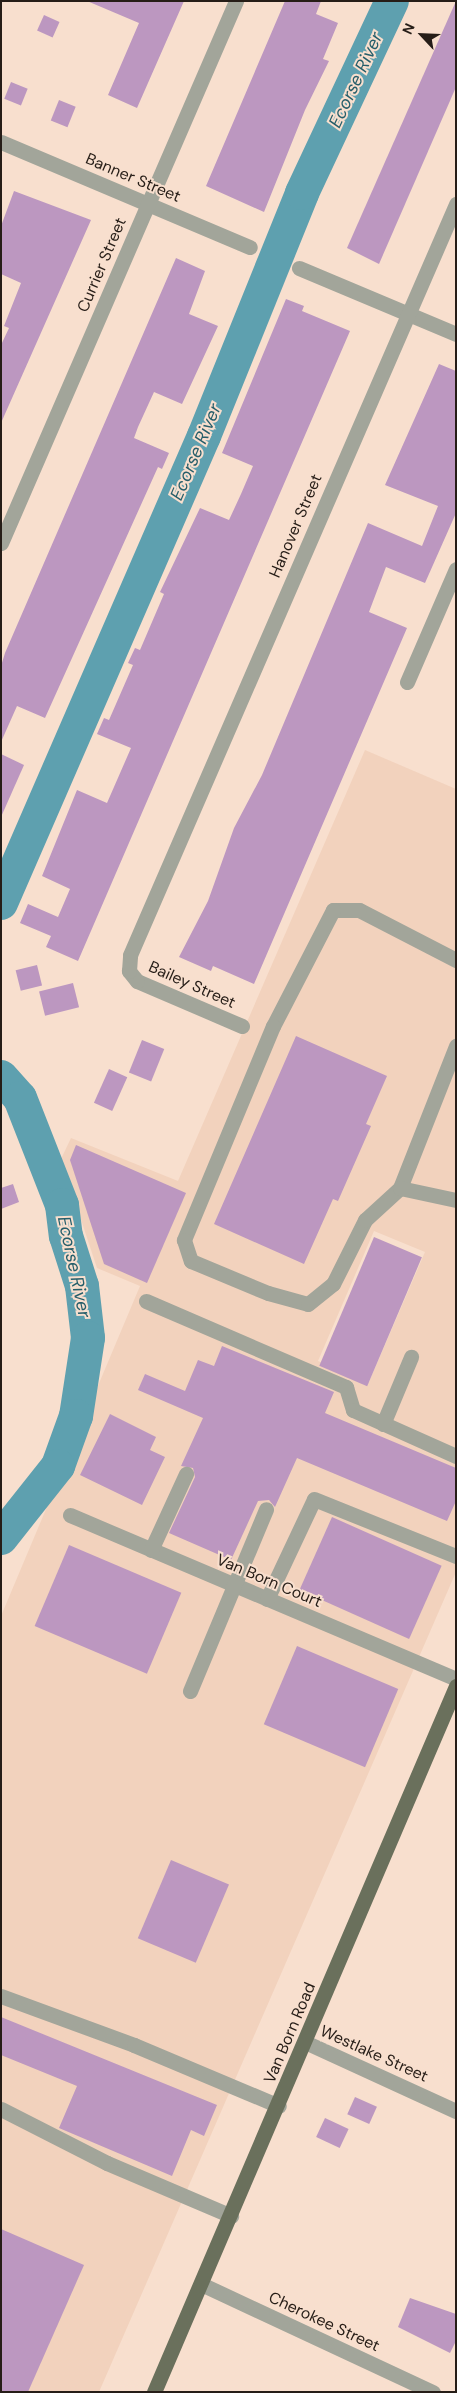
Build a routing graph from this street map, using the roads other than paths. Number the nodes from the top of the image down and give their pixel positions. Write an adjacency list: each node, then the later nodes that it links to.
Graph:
1 (236, 1): 3 (street, Currier Street)
2 (1, 142): 3 (street, Banner Street)
3 (146, 202): 5 (street, Banner Street); 9 (street, Currier Street)
4 (456, 204): 7 (street, Hanover Street)
5 (250, 247)
6 (299, 268): 7 (street)
7 (408, 312): 8 (street); 12 (street, Hanover Street)
8 (456, 334)
9 (1, 543)
10 (456, 569): 11 (street)
11 (407, 682)
12 (169, 862): 14 (street, Bailey Street)
13 (456, 960): 16 (street)
14 (242, 1026)
15 (456, 1046): 16 (street)
16 (400, 1188): 17 (street)
17 (456, 1200)
18 (146, 1301): 20 (street)
19 (410, 1357): 20 (street)
20 (383, 1424): 21 (street)
21 (456, 1456)
22 (186, 1474): 25 (street)
23 (266, 1509): 27 (street)
24 (70, 1516): 25 (street, Van Born Court)
25 (151, 1550): 27 (street, Van Born Court)
26 (456, 1556): 28 (street)
27 (234, 1585): 28 (street, Van Born Court); 31 (street)
28 (267, 1599): 29 (street, Van Born Court)
29 (456, 1678)
30 (456, 1686): 33 (main road, Van Born Road)
31 (190, 1690)
32 (1, 1996): 34 (street)
33 (305, 2042): 34 (main road, Van Born Road); 36 (street, Westlake Street)
34 (278, 2106): 37 (main road, Van Born Road)
35 (1, 2109): 37 (street)
36 (456, 2111)
37 (231, 2216): 38 (main road, Van Born Road)
38 (201, 2284): 39 (main road, Van Born Road); 40 (street, Cherokee Street)
39 (154, 2392)
40 (433, 2392)

